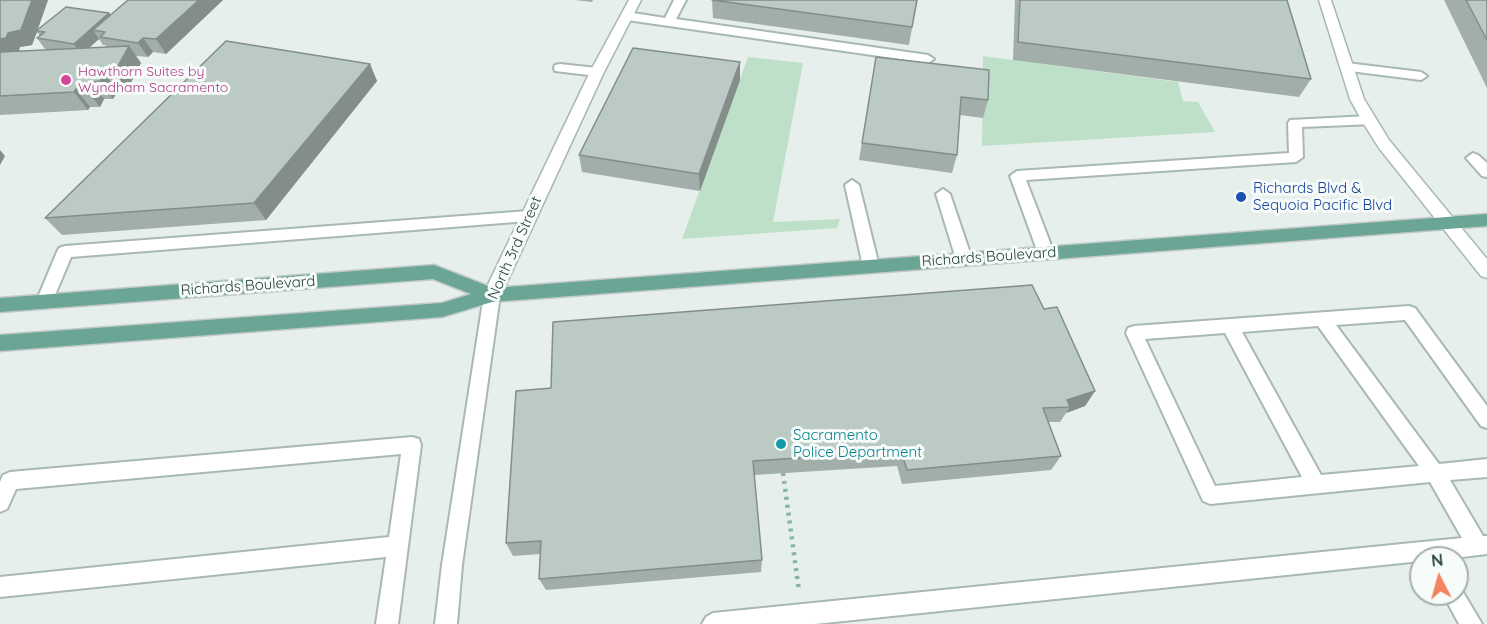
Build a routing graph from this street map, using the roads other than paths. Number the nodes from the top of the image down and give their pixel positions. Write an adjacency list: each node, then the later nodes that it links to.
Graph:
1 (635, 0): 4 (street, North 3rd Street)
2 (680, 0): 5 (lane)
3 (1325, 0): 7 (street)
4 (627, 16): 5 (lane); 9 (street, North 3rd Street)
5 (669, 22): 6 (lane)
6 (928, 59)
7 (1347, 67): 10 (lane); 11 (street)
8 (560, 68): 9 (lane)
9 (597, 72): 16 (street, North 3rd Street)
10 (1421, 76)
11 (1369, 121): 18 (street); 19 (lane)
12 (1473, 158): 13 (lane)
13 (1487, 172)
14 (852, 185): 21 (lane)
15 (943, 194): 20 (lane)
16 (528, 216): 23 (street, North 3rd Street); 24 (lane)
17 (1487, 219): 18 (main road, Richards Boulevard)
18 (1447, 222): 19 (main road, Richards Boulevard); 22 (street)
19 (1046, 253): 20 (main road, Richards Boulevard)
20 (964, 259): 21 (main road, Richards Boulevard)
21 (870, 266): 23 (main road, Richards Boulevard)
22 (1487, 271)
23 (492, 295): 24 (main road, Richards Boulevard); 28 (main road, Richards Boulevard); 40 (lane, North 3rd Street)
24 (45, 302): 25 (main road, Richards Boulevard)
25 (0, 305)
26 (1322, 319): 27 (lane); 29 (lane); 31 (lane)
27 (1230, 326): 32 (lane); 32 (lane)
28 (0, 343)
29 (1487, 420)
30 (1487, 468): 31 (lane)
31 (1435, 473): 32 (lane); 35 (lane)
32 (1316, 485)
33 (0, 503): 34 (lane)
34 (398, 546): 37 (lane); 39 (lane)
35 (1482, 546)
36 (1409, 556): 41 (lane)
37 (0, 587)
38 (1460, 606): 42 (lane)
39 (387, 624)
40 (446, 624)
41 (713, 624)
42 (1471, 624)

